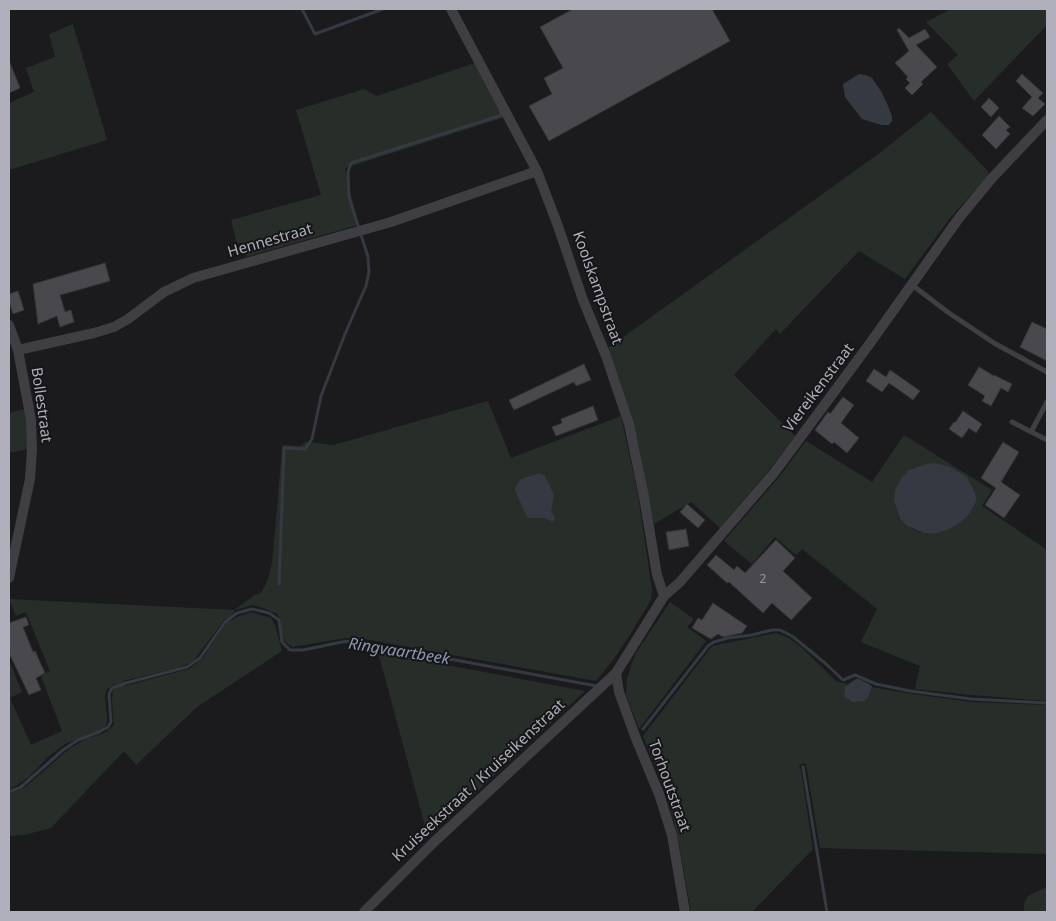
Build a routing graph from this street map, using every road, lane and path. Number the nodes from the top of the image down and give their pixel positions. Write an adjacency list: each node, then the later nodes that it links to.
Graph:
1 (451, 9): 3 (street, Koolskampstraat)
2 (1047, 120): 4 (street, Viereikenstraat)
3 (537, 171): 6 (street, Hennestraat); 13 (street, Koolskampstraat)
4 (912, 285): 7 (lane); 13 (street, Viereikenstraat)
5 (9, 325): 6 (street, Bollestraat)
6 (18, 350): 12 (street, Bollestraat)
7 (1047, 372)
8 (1047, 402): 10 (lane)
9 (1012, 422): 10 (lane)
10 (1031, 432): 11 (lane)
11 (1047, 440)
12 (9, 578)
13 (664, 596): 14 (street, Viereikenstraat)
14 (616, 673): 15 (street, Kruiseekstraat / Kruiseikenstraat); 16 (street, Torhoutstraat)
15 (364, 912)
16 (685, 912)

